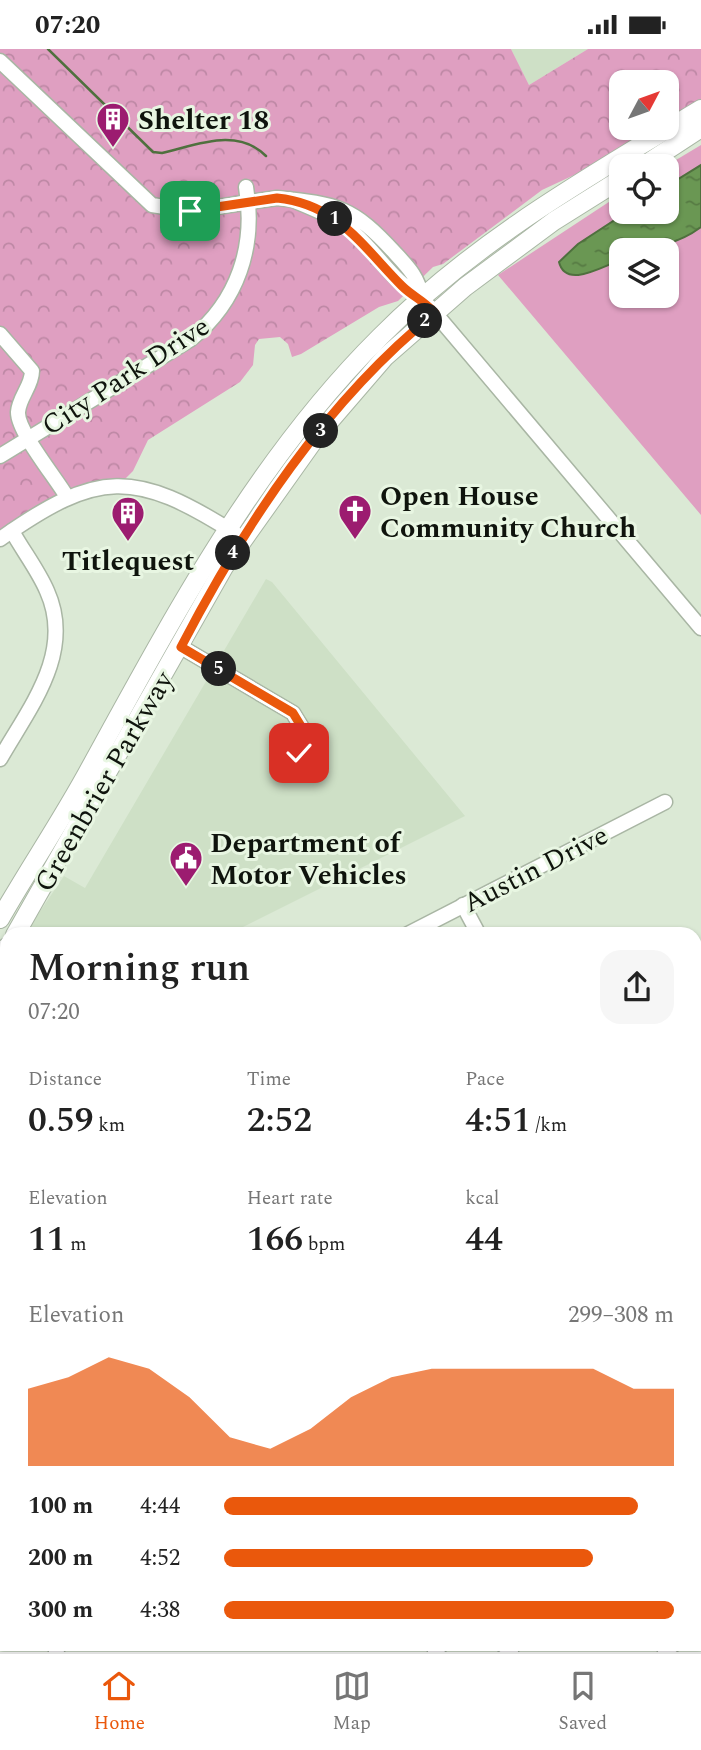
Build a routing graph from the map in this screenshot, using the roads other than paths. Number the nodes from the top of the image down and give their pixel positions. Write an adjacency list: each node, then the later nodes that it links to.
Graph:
1 (0, 61): 6 (street)
2 (701, 109): 7 (main road, Greenbrier Parkway)
3 (701, 128): 4 (main road)
4 (661, 154)
5 (609, 187): 8 (main road, Greenbrier Parkway)
6 (247, 194): 7 (street); 10 (street, City Park Drive)
7 (422, 298): 8 (street); 13 (main road, Greenbrier Parkway)
8 (435, 313): 13 (main road, Greenbrier Parkway); 15 (street)
9 (0, 334): 10 (street)
10 (29, 438): 11 (street, City Park Drive); 12 (street)
11 (0, 456)
12 (67, 497): 13 (street); 14 (street)
13 (235, 533): 16 (main road, Greenbrier Parkway); 21 (main road, Greenbrier Parkway)
14 (6, 535): 18 (street)
15 (701, 628)
16 (181, 647): 17 (street); 22 (main road, Greenbrier Parkway)
17 (299, 753)
18 (0, 758)
19 (665, 802): 20 (street, Austin Drive)
20 (463, 905): 23 (street, Austin Drive); 24 (street)
21 (0, 919)
22 (20, 927)
23 (421, 927)
24 (475, 927)

